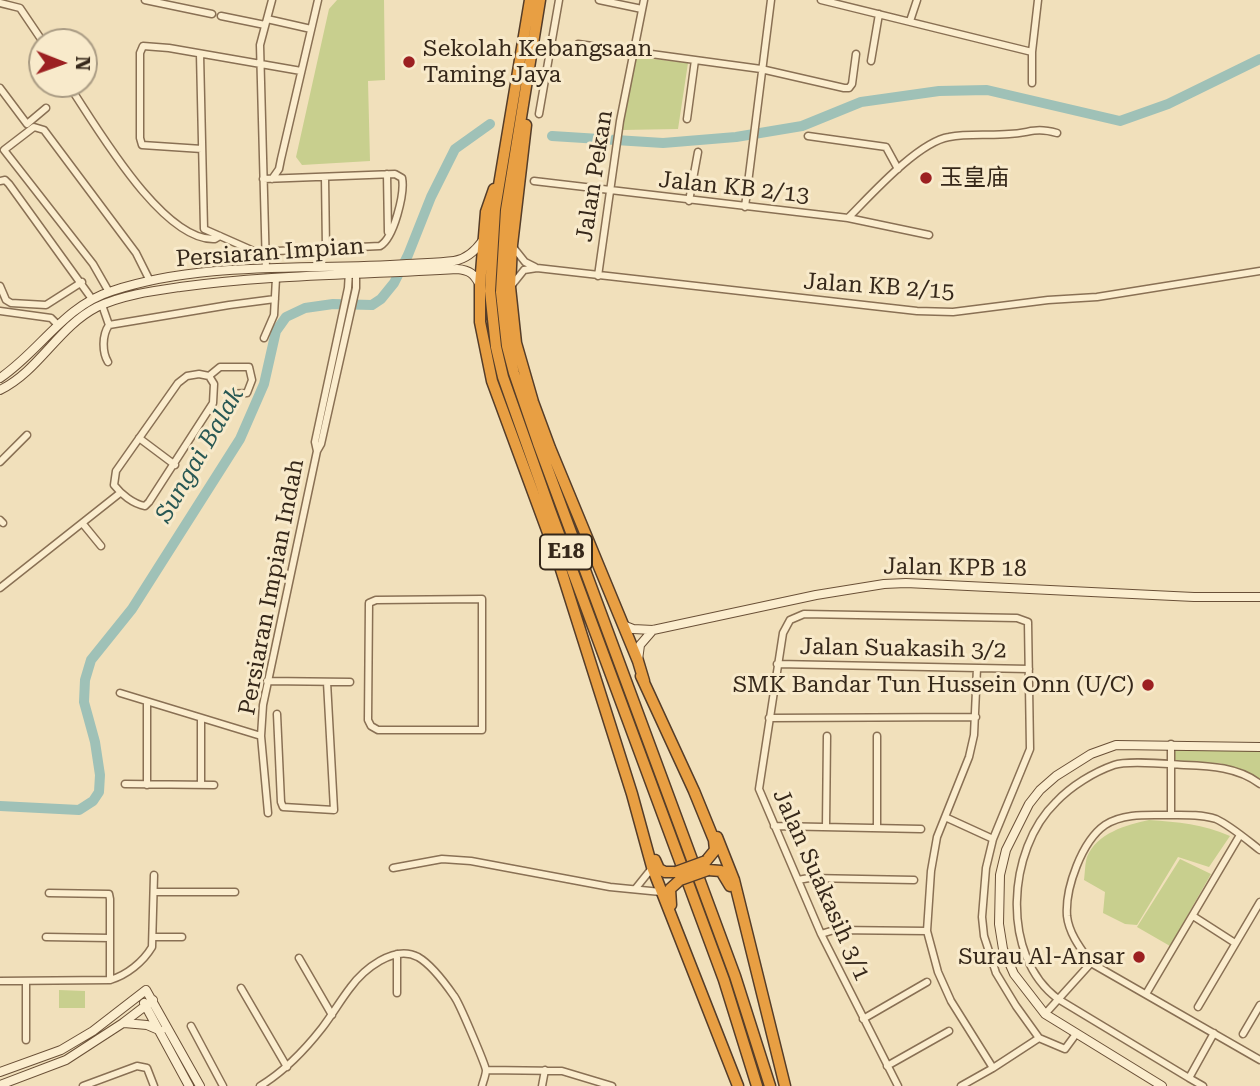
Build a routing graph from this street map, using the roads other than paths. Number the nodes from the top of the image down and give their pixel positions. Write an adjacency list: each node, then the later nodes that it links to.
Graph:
1 (145, 0): 16 (street)
2 (194, 0): 16 (street)
3 (272, 0): 21 (street)
4 (318, 0): 23 (street)
5 (530, 0): 49 (highway, E18)
6 (540, 0): 36 (highway, E18)
7 (559, 0): 39 (street)
8 (600, 0): 15 (street)
9 (644, 0): 15 (street, Jalan Pekan)
10 (771, 0): 32 (street)
11 (821, 0): 18 (street)
12 (917, 0): 20 (street)
13 (1038, 0): 25 (street)
14 (0, 3): 22 (street)
15 (642, 9): 26 (street, Jalan Pekan)
16 (192, 10): 17 (street)
17 (212, 14)
18 (879, 14): 20 (street); 30 (street)
19 (221, 16): 21 (street)
20 (910, 21): 25 (street)
21 (266, 22): 23 (street); 31 (street)
22 (34, 28)
23 (312, 29): 33 (street)
24 (578, 44): 26 (street)
25 (1032, 52): 34 (street)
26 (633, 53): 29 (street); 55 (street, Jalan Pekan)
27 (200, 54): 31 (street); 43 (street); 43 (street)
28 (856, 54): 32 (street)
29 (695, 60): 32 (street); 40 (street)
30 (872, 61)
31 (261, 64): 33 (street); 51 (street)
32 (761, 69): 57 (street)
33 (302, 71): 45 (street)
34 (1032, 83)
35 (0, 88): 38 (street)
36 (525, 94): 63 (highway); 100 (highway, E18)
37 (77, 98): 60 (street)
38 (46, 108)
39 (539, 114)
40 (687, 119)
41 (1057, 134): 46 (street)
42 (808, 136): 46 (street)
43 (202, 149): 60 (street)
44 (698, 152): 56 (street)
45 (281, 159): 50 (street); 52 (street)
46 (898, 169): 58 (street)
47 (387, 174): 48 (street); 61 (street); 61 (street)
48 (325, 177): 50 (street); 64 (street)
49 (500, 177): 62 (highway); 211 (highway, E18)
50 (289, 178): 52 (street)
51 (263, 179): 52 (street); 65 (street)
52 (272, 179)
53 (0, 181): 76 (street)
54 (534, 181): 55 (street, Jalan KB 2/13)
55 (608, 191): 56 (street, Jalan KB 2/13); 71 (street, Jalan Pekan)
56 (689, 201): 57 (street, Jalan KB 2/13)
57 (745, 207): 58 (street, Jalan KB 2/13)
58 (848, 218): 59 (street, Jalan KB 2/13)
59 (929, 235)
60 (220, 236): 65 (street)
61 (388, 238): 64 (street)
62 (483, 240): 66 (street, Persiaran Impian); 77 (highway)
63 (512, 245): 67 (street); 79 (highway)
64 (326, 250): 65 (street)
65 (266, 253): 68 (street)
66 (413, 268): 69 (street, Persiaran Impian); 77 (street, Persiaran Impian)
67 (537, 268): 71 (street, Jalan KB 2/15); 79 (street)
68 (266, 269): 69 (street, Persiaran Impian); 73 (street); 74 (street); 75 (street, Persiaran Impian)
69 (353, 271): 73 (street, Persiaran Impian); 110 (street, Persiaran Impian Indah)
70 (1260, 271): 71 (street, Jalan KB 2/15)
71 (598, 276)
72 (276, 278): 73 (street, Persiaran Impian); 74 (street, Persiaran Impian); 82 (street)
73 (286, 278)
74 (246, 279): 83 (street, Persiaran Impian)
75 (149, 281): 80 (street, Persiaran Impian); 80 (street)
76 (82, 282): 78 (street); 81 (street)
77 (480, 285): 135 (highway)
78 (0, 286)
79 (510, 287): 103 (highway)
80 (109, 292): 81 (street, Persiaran Impian)
81 (92, 299): 85 (street, Persiaran Impian)
82 (275, 299): 86 (street); 87 (street)
83 (102, 305): 86 (street); 91 (street, Persiaran Impian)
84 (0, 311): 85 (street)
85 (57, 324): 90 (street, Persiaran Impian)
86 (109, 325): 88 (street)
87 (264, 338)
88 (108, 362)
89 (209, 376): 92 (street); 94 (street); 96 (street)
90 (0, 378)
91 (0, 390)
92 (227, 394)
93 (27, 435): 95 (street)
94 (139, 438): 96 (street); 97 (street)
95 (0, 463)
96 (175, 465): 97 (street)
97 (120, 493): 98 (street)
98 (83, 524): 99 (street); 101 (street)
99 (101, 546)
100 (576, 546): 111 (highway); 212 (highway, E18)
101 (0, 588)
102 (1260, 597): 104 (street, Jalan KPB 18)
103 (623, 625): 104 (street, Jalan KPB 18); 105 (highway)
104 (653, 630): 105 (street)
105 (638, 661): 111 (highway)
106 (777, 664): 107 (street, Jalan Suakasih 3/2); 108 (street, Jalan Suakasih 3/1); 118 (street, Jalan Suakasih 3/1)
107 (977, 668): 108 (street, Jalan Suakasih 3/2); 117 (street)
108 (1029, 669): 141 (street, Jalan Suakasih 3/1)
109 (486, 671): 109 (street)
110 (267, 681): 112 (street); 120 (street, Persiaran Impian Indah)
111 (644, 681): 131 (highway)
112 (327, 682): 113 (street); 116 (street)
113 (350, 682)
114 (120, 694): 115 (street)
115 (147, 703): 119 (street); 128 (street)
116 (277, 714)
117 (976, 717): 118 (street); 134 (street)
118 (769, 718): 136 (street, Jalan Suakasih 3/1)
119 (201, 719): 120 (street); 129 (street)
120 (261, 736): 132 (street, Persiaran Impian Indah)
121 (827, 736): 137 (street)
122 (877, 736): 138 (street)
123 (1171, 744): 124 (street); 125 (street); 180 (street)
124 (1260, 747)
125 (1172, 765): 127 (street); 133 (street); 176 (street)
126 (125, 784): 128 (street)
127 (1260, 784)
128 (147, 785): 129 (street)
129 (201, 785): 130 (street)
130 (214, 785)
131 (694, 791): 143 (highway); 158 (highway)
132 (268, 813)
133 (1171, 815): 140 (street); 168 (street)
134 (945, 817): 141 (street); 157 (street)
135 (639, 823): 145 (highway); 147 (highway)
136 (774, 826): 137 (street); 148 (street, Jalan Suakasih 3/1)
137 (826, 826): 138 (street)
138 (877, 827): 139 (street)
139 (921, 829)
140 (1240, 835): 142 (street); 156 (street)
141 (993, 839): 190 (street, Jalan Suakasih 3/1)
142 (1260, 849)
143 (707, 865): 147 (highway, bridge); 158 (highway)
144 (393, 867): 150 (street)
145 (652, 867): 150 (street); 153 (highway)
146 (154, 875): 151 (street)
147 (678, 876): 165 (highway)
148 (798, 880): 149 (street); 159 (street, Jalan Suakasih 3/1)
149 (914, 880)
150 (636, 888): 153 (street)
151 (154, 892): 152 (street); 161 (street)
152 (234, 892)
153 (661, 892): 165 (highway)
154 (49, 893): 163 (street)
155 (1260, 902): 164 (street)
156 (1193, 916): 164 (street); 175 (street)
157 (927, 931): 159 (street); 195 (street)
158 (746, 932): 213 (highway)
159 (821, 934): 182 (street, Jalan Suakasih 3/1)
160 (46, 937): 163 (street)
161 (153, 937): 162 (street); 169 (street)
162 (182, 937)
163 (110, 938): 169 (street)
164 (1235, 943): 179 (street)
165 (683, 944): 210 (highway)
166 (397, 954): 174 (street); 181 (street); 196 (street)
167 (299, 958): 181 (street)
168 (1091, 963): 175 (street); 176 (street)
169 (110, 980): 171 (street)
170 (0, 981): 171 (street)
171 (26, 981): 191 (street)
172 (927, 982): 182 (street)
173 (241, 988): 194 (street)
174 (397, 993)
175 (1146, 994): 187 (street)
176 (1058, 999): 180 (street); 199 (street)
177 (149, 1002): 183 (street); 185 (street); 198 (street); 204 (street)
178 (1260, 1005): 189 (street)
179 (1198, 1007)
180 (1045, 1014): 188 (street)
181 (332, 1015): 194 (street)
182 (863, 1019): 193 (street, Jalan Suakasih 3/1)
183 (123, 1023): 185 (street); 200 (street)
184 (191, 1026): 205 (street)
185 (161, 1031): 203 (street)
186 (949, 1031): 193 (street)
187 (1214, 1033): 192 (street); 199 (street)
188 (1076, 1034): 190 (street); 216 (street)
189 (1242, 1034)
190 (1039, 1038): 195 (street)
191 (26, 1040)
192 (1260, 1060)
193 (887, 1066): 214 (street, Jalan Suakasih 3/1)
194 (288, 1067): 206 (street)
195 (993, 1069): 215 (street)
196 (486, 1070): 197 (street); 207 (street)
197 (545, 1070): 208 (street); 209 (street)
198 (0, 1072)
199 (1189, 1078): 217 (street)
200 (0, 1085)
201 (83, 1086): 202 (street)
202 (154, 1086)
203 (189, 1086)
204 (200, 1086)
205 (223, 1086)
206 (260, 1086)
207 (482, 1086)
208 (542, 1086)
209 (612, 1086)
210 (738, 1086)
211 (757, 1086)
212 (770, 1086)
213 (785, 1086)
214 (898, 1086)
215 (961, 1086)
216 (1162, 1086)
217 (1203, 1086)

